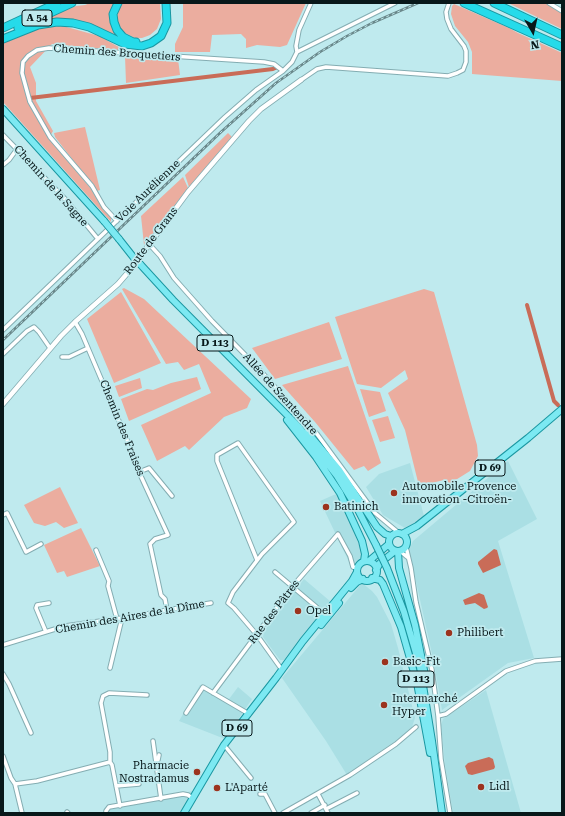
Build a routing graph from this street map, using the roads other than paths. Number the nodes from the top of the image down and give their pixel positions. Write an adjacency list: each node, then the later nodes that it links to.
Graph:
1 (47, 3): 14 (highway)
2 (57, 3): 14 (highway, A 54)
3 (72, 3): 16 (highway, A 54)
4 (118, 3): 5 (highway)
5 (162, 3)
6 (166, 3): 17 (highway)
7 (311, 3): 19 (street)
8 (395, 3): 19 (street)
9 (449, 3): 21 (street)
10 (464, 3): 18 (highway)
11 (494, 3): 15 (highway)
12 (550, 3): 13 (street)
13 (562, 11)
14 (3, 27)
15 (562, 34)
16 (3, 35)
17 (3, 39)
18 (562, 47)
19 (296, 54): 20 (street, Voie Aurélienne)
20 (282, 70): 26 (street, Voie Aurélienne); 26 (street, Chemin des Broquetiers)
21 (300, 80): 28 (street, Route de Grans)
22 (3, 109): 36 (main road, D 113, bridge)
23 (3, 135): 24 (street, Chemin de la Sagne)
24 (17, 149): 25 (street); 27 (street, Chemin de la Sagne)
25 (3, 166)
26 (117, 221): 27 (street, Voie Aurélienne)
27 (98, 239): 30 (street, Voie Aurélienne)
28 (150, 244): 29 (street, Route de Grans); 43 (street, Allée de Szentendre)
29 (75, 322): 31 (street, Route de Grans); 32 (street, Chemin des Fraises)
30 (3, 330)
31 (50, 348): 33 (street); 35 (street, Route de Grans)
32 (88, 348): 34 (street); 39 (street, Chemin des Fraises)
33 (3, 354)
34 (62, 357)
35 (4, 401)
36 (277, 406): 38 (main road, D 113); 52 (main road)
37 (562, 408): 42 (main road, D 69)
38 (299, 427): 43 (main road); 81 (main road, D 113, bridge)
39 (139, 472): 40 (street); 62 (street, Chemin des Fraises)
40 (172, 496)
41 (3, 515): 45 (street)
42 (417, 526): 43 (main road, D 69); 44 (main road, D 69)
43 (396, 534): 44 (main road); 46 (main road)
44 (407, 540): 48 (main road)
45 (41, 544)
46 (389, 544): 48 (main road); 52 (main road)
47 (96, 550): 65 (street)
48 (400, 550): 54 (main road); 77 (street); 81 (main road)
49 (253, 552): 50 (street); 50 (street); 51 (street)
50 (262, 554): 51 (street)
51 (257, 560): 67 (street)
52 (367, 561): 53 (main road); 54 (main road)
53 (357, 570): 57 (main road); 58 (street, Rue des Pâtres); 61 (main road, D 69)
54 (376, 570): 56 (main road)
55 (275, 572): 58 (street)
56 (372, 578): 57 (main road); 91 (main road, D 113)
57 (363, 579): 61 (main road, D 69)
58 (292, 587): 63 (street); 67 (street, Rue des Pâtres)
59 (49, 603): 66 (street)
60 (211, 603): 62 (street, Chemin des Aires de la Dîme)
61 (335, 605): 63 (main road, D 69)
62 (167, 610): 64 (street, Chemin des Aires de la Dîme)
63 (326, 616): 71 (main road, D 69)
64 (122, 618): 65 (street, Chemin des Aires de la Dîme); 70 (street)
65 (117, 619): 66 (street, Chemin des Aires de la Dîme)
66 (46, 632): 68 (street, Chemin des Aires de la Dîme)
67 (257, 635): 71 (street); 73 (street, Rue des Pâtres)
68 (3, 645)
69 (562, 659): 77 (street)
70 (110, 668)
71 (282, 670): 76 (main road, D 69)
72 (3, 674): 79 (street)
73 (213, 693): 75 (street); 76 (street)
74 (147, 695): 86 (street)
75 (186, 713)
76 (249, 714): 82 (main road, D 69)
77 (438, 716): 106 (street)
78 (416, 727): 94 (street)
79 (31, 733)
80 (153, 741): 85 (street)
81 (432, 741): 91 (main road, D 113)
82 (224, 745): 87 (street); 95 (main road, D 69)
83 (159, 755): 85 (street)
84 (3, 756): 88 (street)
85 (156, 761): 96 (street)
86 (110, 762): 88 (street); 90 (street)
87 (251, 778)
88 (15, 784): 99 (street)
89 (138, 784): 90 (street)
90 (116, 786): 97 (street)
91 (438, 791): 105 (main road, D 113)
92 (357, 793): 98 (street)
93 (260, 794): 102 (street)
94 (318, 794): 98 (street); 103 (street)
95 (192, 798): 96 (street); 101 (main road, D 69)
96 (161, 799): 97 (street)
97 (120, 806): 100 (street)
98 (326, 809): 104 (street)
99 (22, 813)
100 (106, 813)
101 (184, 813)
102 (275, 813)
103 (283, 813)
104 (312, 813)
105 (442, 813)
106 (450, 813)

